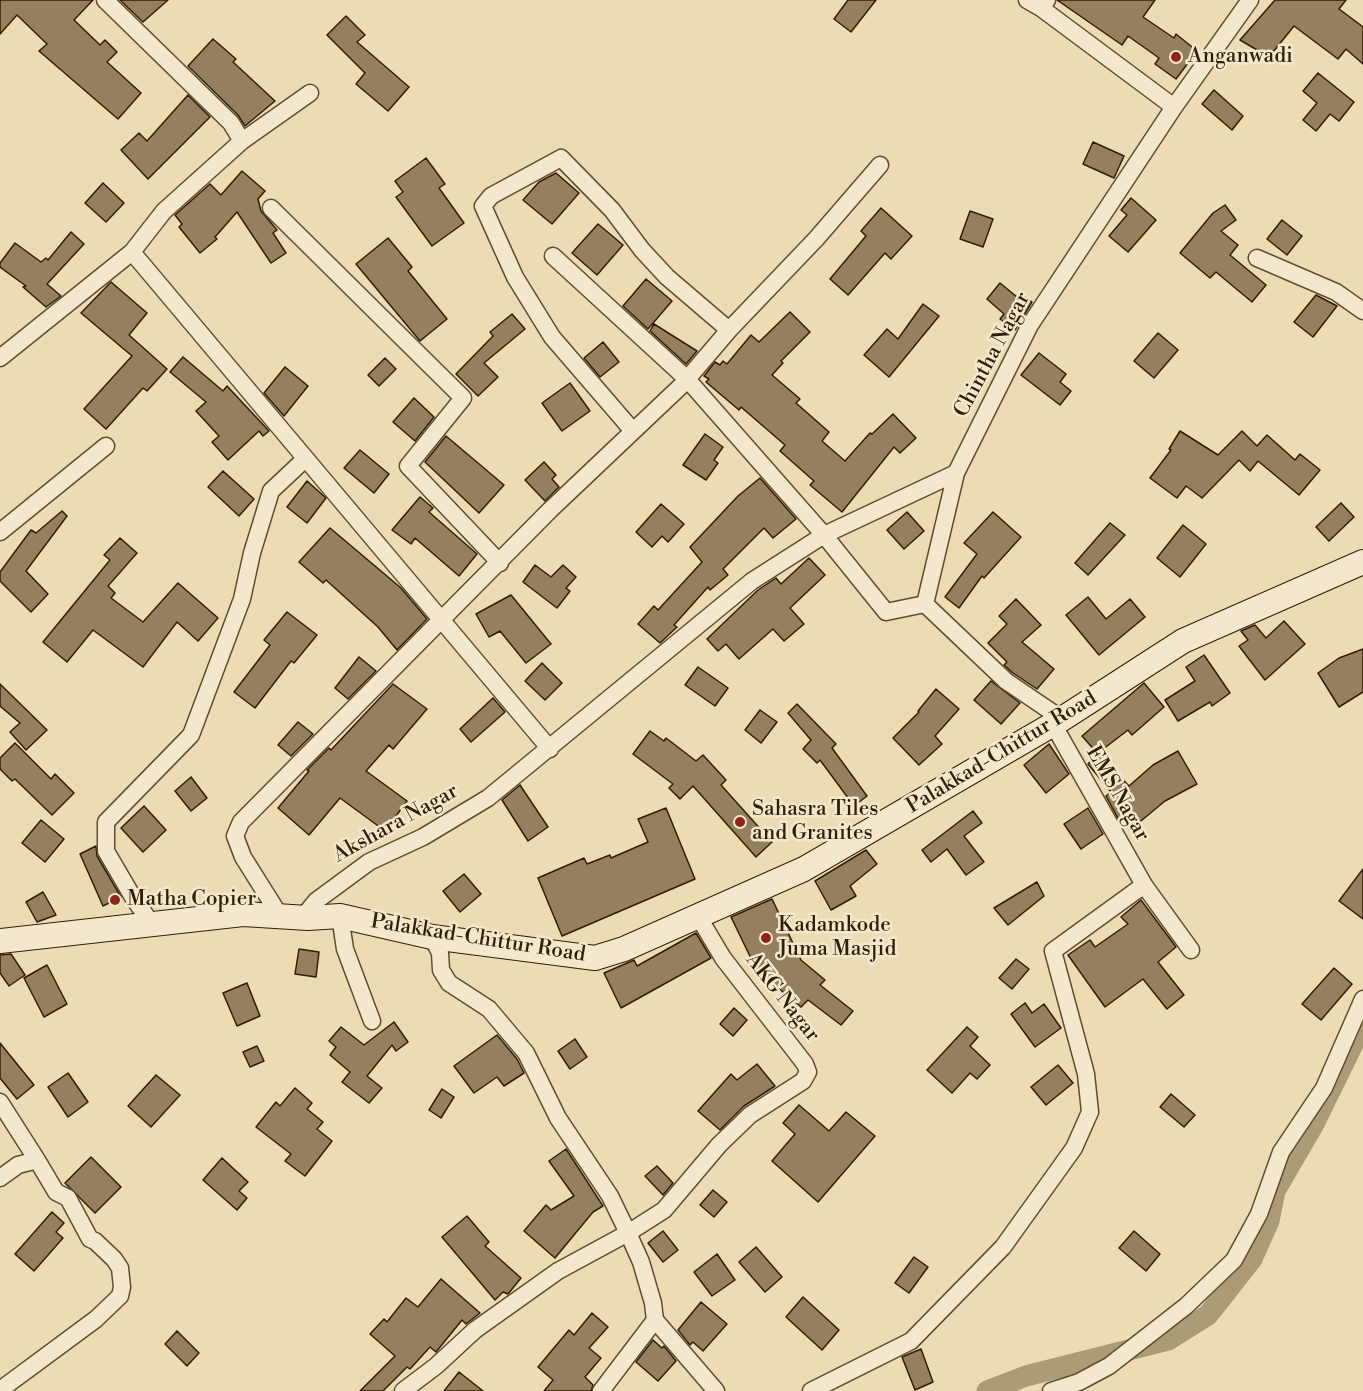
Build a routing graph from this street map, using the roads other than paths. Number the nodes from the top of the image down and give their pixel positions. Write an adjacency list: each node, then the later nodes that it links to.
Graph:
1 (105, 0): 6 (street)
2 (1250, 0): 5 (street, Chintha Nagar)
3 (1038, 3): 5 (street)
4 (310, 93): 6 (street)
5 (1174, 107): 19 (street, Chintha Nagar)
6 (242, 141): 9 (street)
7 (880, 165): 13 (street)
8 (271, 208): 23 (street)
9 (132, 252): 14 (street); 18 (street)
10 (553, 256): 15 (street)
11 (1257, 258): 12 (street)
12 (1363, 311)
13 (729, 330): 15 (street); 16 (street)
14 (0, 358)
15 (687, 379): 16 (street); 21 (street)
16 (633, 431): 23 (street)
17 (106, 446): 20 (street)
18 (305, 459): 25 (street); 32 (street)
19 (956, 473): 21 (street, Akshara Nagar); 24 (street, Chintha Nagar)
20 (0, 532)
21 (825, 535): 24 (street); 27 (street, Akshara Nagar)
22 (1363, 562): 26 (main road, Palakkad-Chittur Road)
23 (500, 563): 25 (street)
24 (925, 604): 26 (street)
25 (442, 622): 27 (street); 29 (street)
26 (1058, 722): 28 (street, EMS Nagar); 31 (main road, Palakkad-Chittur Road)
27 (550, 749): 29 (street, Akshara Nagar)
28 (1144, 885): 35 (street, EMS Nagar); 47 (street)
29 (291, 916): 30 (main road, Palakkad-Chittur Road); 32 (main road, Palakkad-Chittur Road)
30 (340, 916): 33 (main road, Palakkad-Chittur Road); 37 (street)
31 (698, 916): 33 (main road, Palakkad-Chittur Road); 41 (street, AKG Nagar)
32 (152, 924): 34 (main road, Palakkad-Chittur Road)
33 (432, 937): 41 (street)
34 (0, 941)
35 (1191, 950)
36 (1361, 1002): 48 (street)
37 (372, 1021)
38 (0, 1102): 39 (street)
39 (37, 1160): 40 (street); 43 (street)
40 (0, 1178)
41 (628, 1233): 42 (street); 44 (street, AKG Nagar)
42 (655, 1320): 45 (street); 46 (street)
43 (0, 1390)
44 (403, 1391)
45 (601, 1391)
46 (716, 1391)
47 (811, 1391)
48 (1051, 1391)

